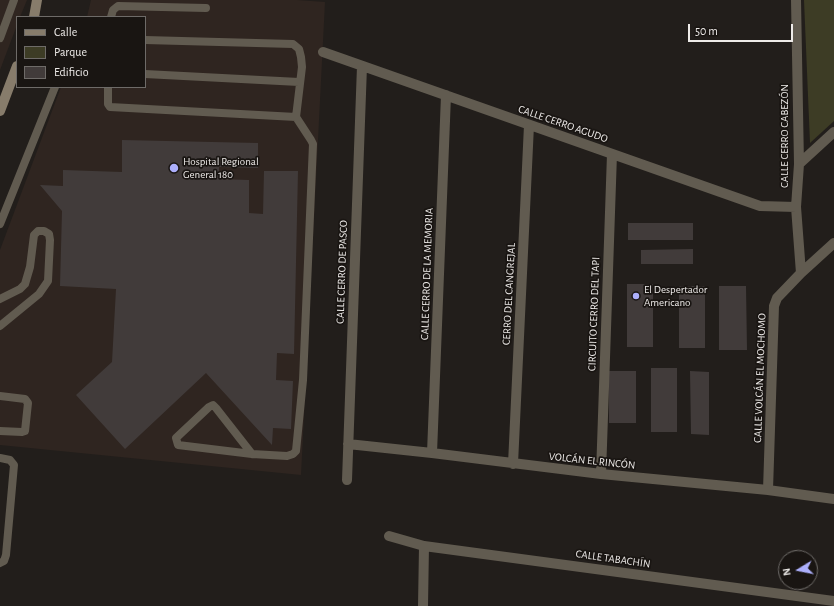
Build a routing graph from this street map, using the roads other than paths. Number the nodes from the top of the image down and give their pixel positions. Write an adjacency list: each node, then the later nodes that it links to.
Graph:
1 (14, 0): 7 (lane)
2 (37, 0): 5 (main road)
3 (796, 0): 22 (street, CALLE CERRO CABEZÓN)
4 (206, 8): 6 (lane)
5 (34, 16)
6 (111, 16)
7 (0, 38)
8 (146, 40): 13 (lane)
9 (323, 52): 10 (street, CALLE CERRO AGUDO)
10 (362, 66): 16 (street, CALLE CERRO AGUDO); 31 (street, CALLE CERRO DE PASCO)
11 (16, 69): 17 (main road)
12 (146, 74): 13 (lane)
13 (299, 82): 18 (lane)
14 (55, 88): 24 (lane)
15 (108, 88): 18 (lane)
16 (446, 95): 19 (street, CALLE CERRO AGUDO); 32 (street, CALLE CERRO DE LA MEMORIA)
17 (0, 111)
18 (296, 117): 33 (lane)
19 (529, 125): 21 (street, CALLE CERRO AGUDO); 35 (street, CERRO DEL CANGREJAL)
20 (834, 132): 22 (street)
21 (612, 154): 23 (street, CALLE CERRO AGUDO); 36 (street, CIRCUITO CERRO DEL TAPI)
22 (799, 164): 23 (street, CALLE CERRO CABEZÓN)
23 (796, 207): 26 (street, CALLE CERRO CABEZÓN)
24 (0, 224)
25 (834, 243): 26 (street, CALLE VOLCÁN EL MOCHOMO)
26 (801, 273): 38 (street, CALLE VOLCÁN EL MOCHOMO)
27 (0, 299): 28 (lane)
28 (0, 326)
29 (0, 396): 30 (lane)
30 (0, 431)
31 (348, 444): 32 (street, VOLCÁN EL RINCÓN); 37 (street, CALLE CERRO DE PASCO)
32 (432, 453): 35 (street, VOLCÁN EL RINCÓN)
33 (252, 454): 33 (lane)
34 (0, 458): 42 (lane)
35 (513, 464): 36 (street, VOLCÁN EL RINCÓN)
36 (601, 474): 38 (street, VOLCÁN EL RINCÓN)
37 (346, 480)
38 (768, 490): 39 (street, VOLCÁN EL RINCÓN)
39 (834, 499)
40 (389, 536): 41 (street, CALLE TABACHÍN)
41 (424, 546): 43 (street, CALLE TABACHÍN); 44 (street)
42 (0, 563)
43 (834, 601)
44 (423, 606)

